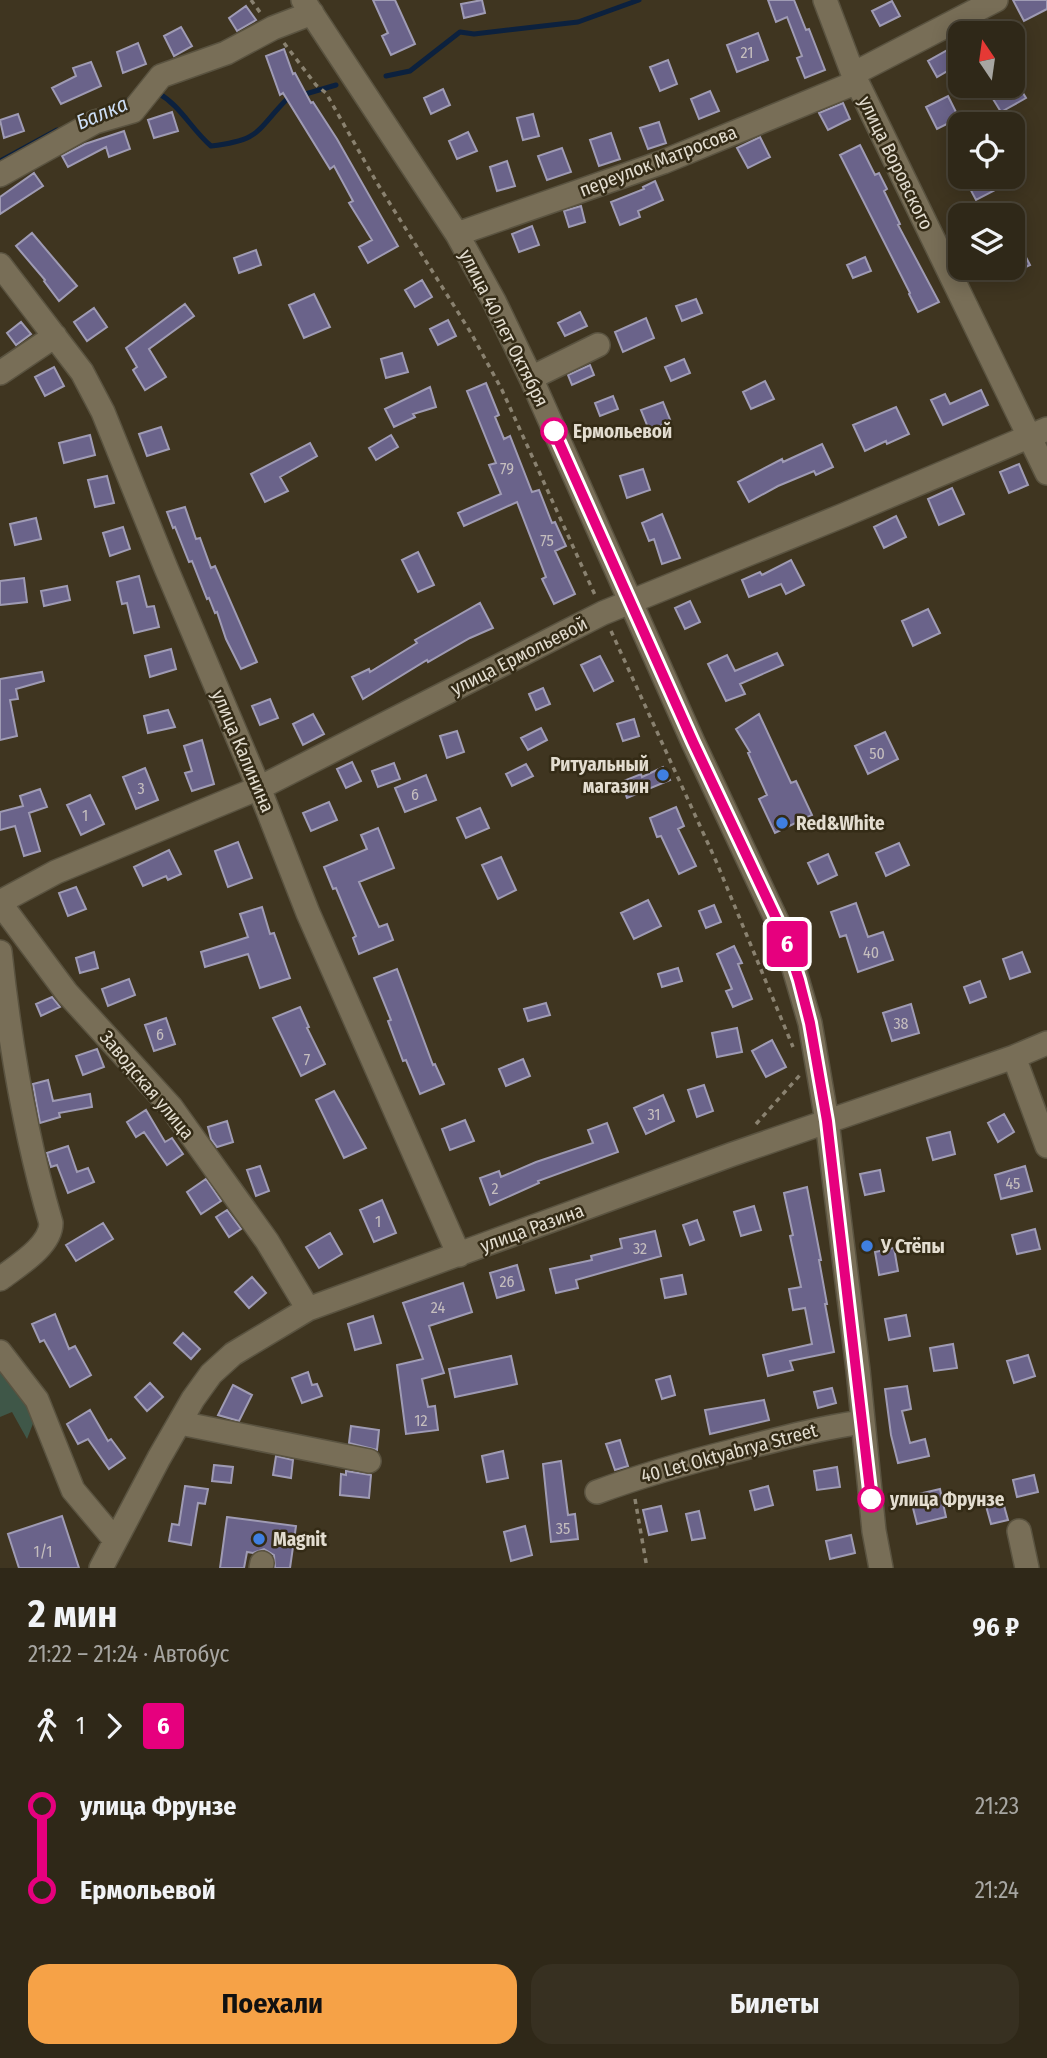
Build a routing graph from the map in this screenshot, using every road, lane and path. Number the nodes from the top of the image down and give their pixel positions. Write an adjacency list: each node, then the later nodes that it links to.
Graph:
1 (825, 0): 4 (street, улица Воровского)
2 (996, 0): 4 (street, переулок Матросова)
3 (307, 7): 6 (street); 7 (street, улица 40 лет Октября)
4 (855, 78): 7 (street, переулок Матросова); 13 (street, улица Воровского)
5 (316, 85): 16 (path)
6 (0, 176)
7 (457, 234): 12 (street, улица 40 лет Октября)
8 (0, 265): 9 (street, улица Калинина)
9 (55, 336): 11 (street); 17 (street, улица Калинина)
10 (598, 345): 12 (street)
11 (0, 373)
12 (531, 378): 15 (street, улица 40 лет Октября)
13 (1037, 433): 14 (street, улица Воровского); 15 (street, улица Ермольевой)
14 (1047, 474)
15 (631, 601): 16 (street, улица Ермольевой); 24 (street, улица 40 лет Октября)
16 (603, 613): 17 (street, улица Ермольевой); 21 (path)
17 (259, 788): 18 (street, улица Ермольевой); 27 (street, улица Калинина)
18 (0, 902): 29 (street, Заводская улица)
19 (0, 952): 28 (street)
20 (1047, 1043): 22 (street, улица Разина)
21 (794, 1049)
22 (1014, 1056): 24 (street, улица Разина); 26 (street)
23 (805, 1082): 25 (path)
24 (827, 1121): 27 (street, улица Разина); 31 (street, улица 40 лет Октября)
25 (756, 1125)
26 (1047, 1146)
27 (458, 1255): 29 (street, улица Разина)
28 (0, 1279)
29 (308, 1309): 32 (street, улица Разина)
30 (0, 1352): 37 (street)
31 (863, 1422): 34 (street, 40 Let Oktyabrya Street); 40 (street, улица 40 лет Октября)
32 (180, 1423): 33 (street); 37 (street, улица Разина)
33 (369, 1461)
34 (631, 1479): 35 (street, 40 Let Oktyabrya Street); 39 (path)
35 (597, 1492)
36 (1019, 1531): 41 (street)
37 (115, 1540): 38 (street, улица Разина)
38 (101, 1568)
39 (647, 1568)
40 (881, 1568)
41 (1027, 1568)

